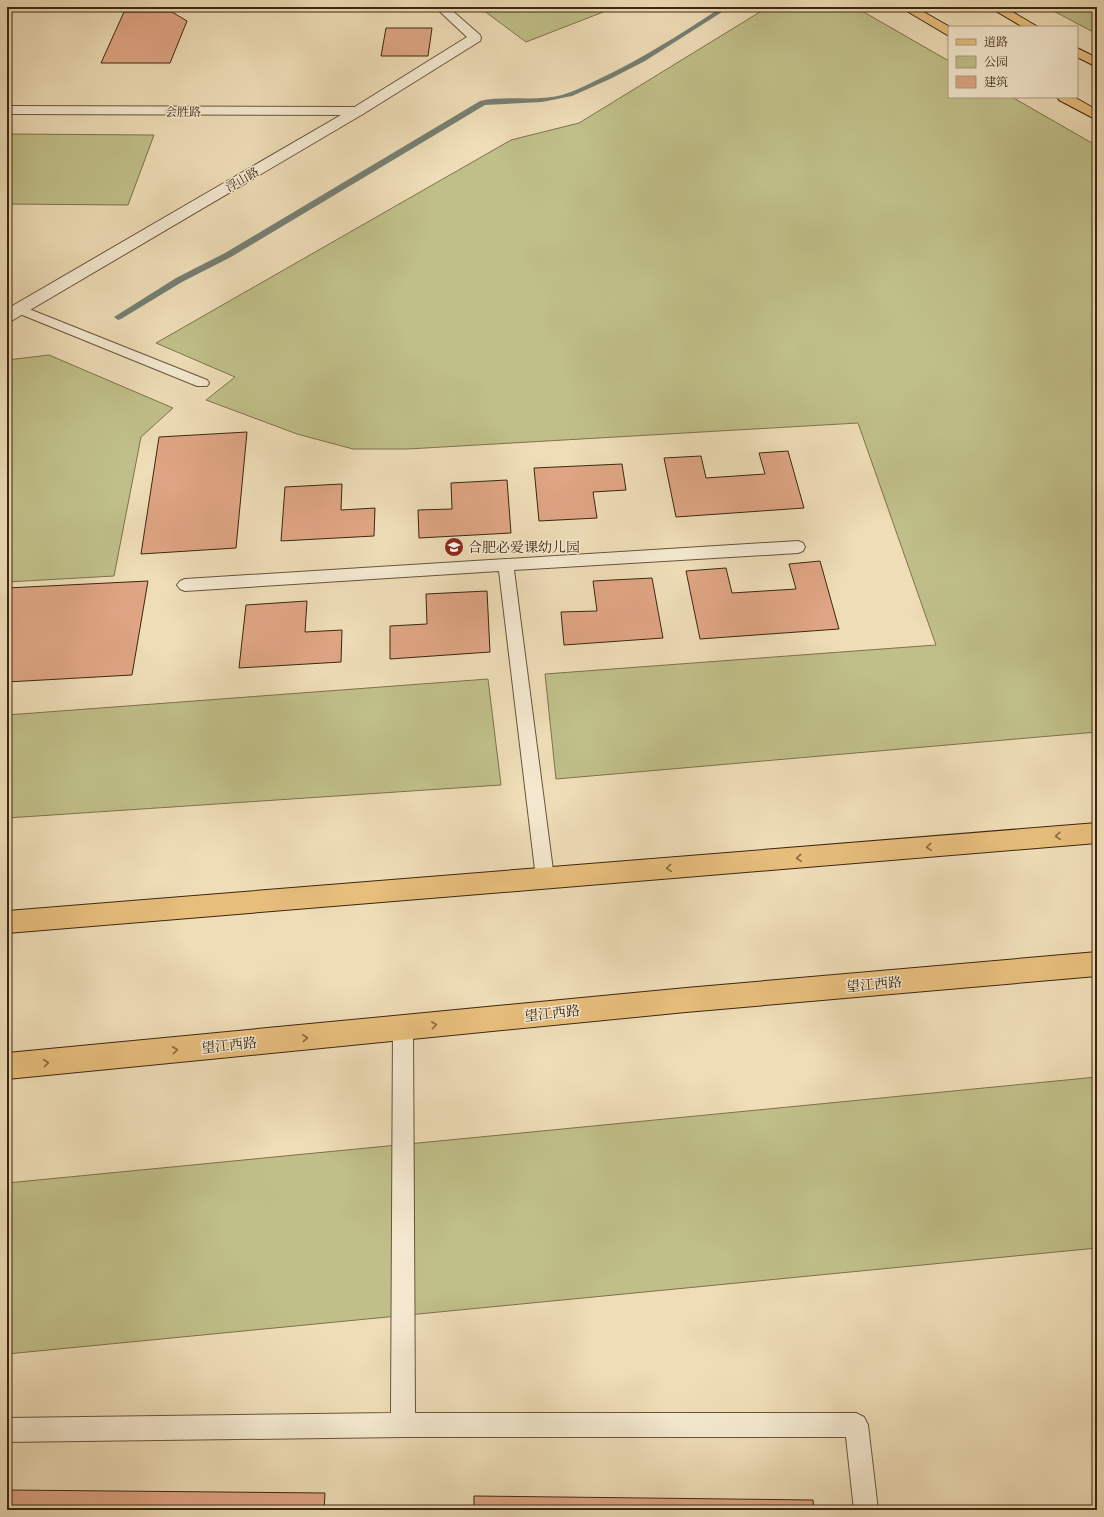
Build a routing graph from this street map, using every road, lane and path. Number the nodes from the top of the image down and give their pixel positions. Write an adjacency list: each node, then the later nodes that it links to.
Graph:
1 (441, 7): 10 (street, 浮山路)
2 (906, 7): 5 (main road)
3 (995, 7): 4 (main road)
4 (1030, 26)
5 (948, 31)
6 (1078, 53): 7 (main road)
7 (1097, 63)
8 (1066, 98): 11 (main road)
9 (7, 110): 10 (street, 会胜路)
10 (358, 111): 12 (street, 浮山路)
11 (1097, 116)
12 (13, 312): 13 (lane)
13 (202, 383)
14 (798, 547): 15 (lane)
15 (506, 565): 16 (lane); 18 (lane)
16 (185, 585)
17 (1097, 833): 18 (main road, one-way to 18)
18 (545, 878): 19 (main road)
19 (7, 922)
20 (1097, 964): 21 (main road, 望江西路, one-way to 20)
21 (403, 1028): 22 (main road, 望江西路, one-way to 21); 23 (lane)
22 (7, 1066)
23 (402, 1425): 24 (lane); 25 (lane)
24 (7, 1430)
25 (866, 1510)

